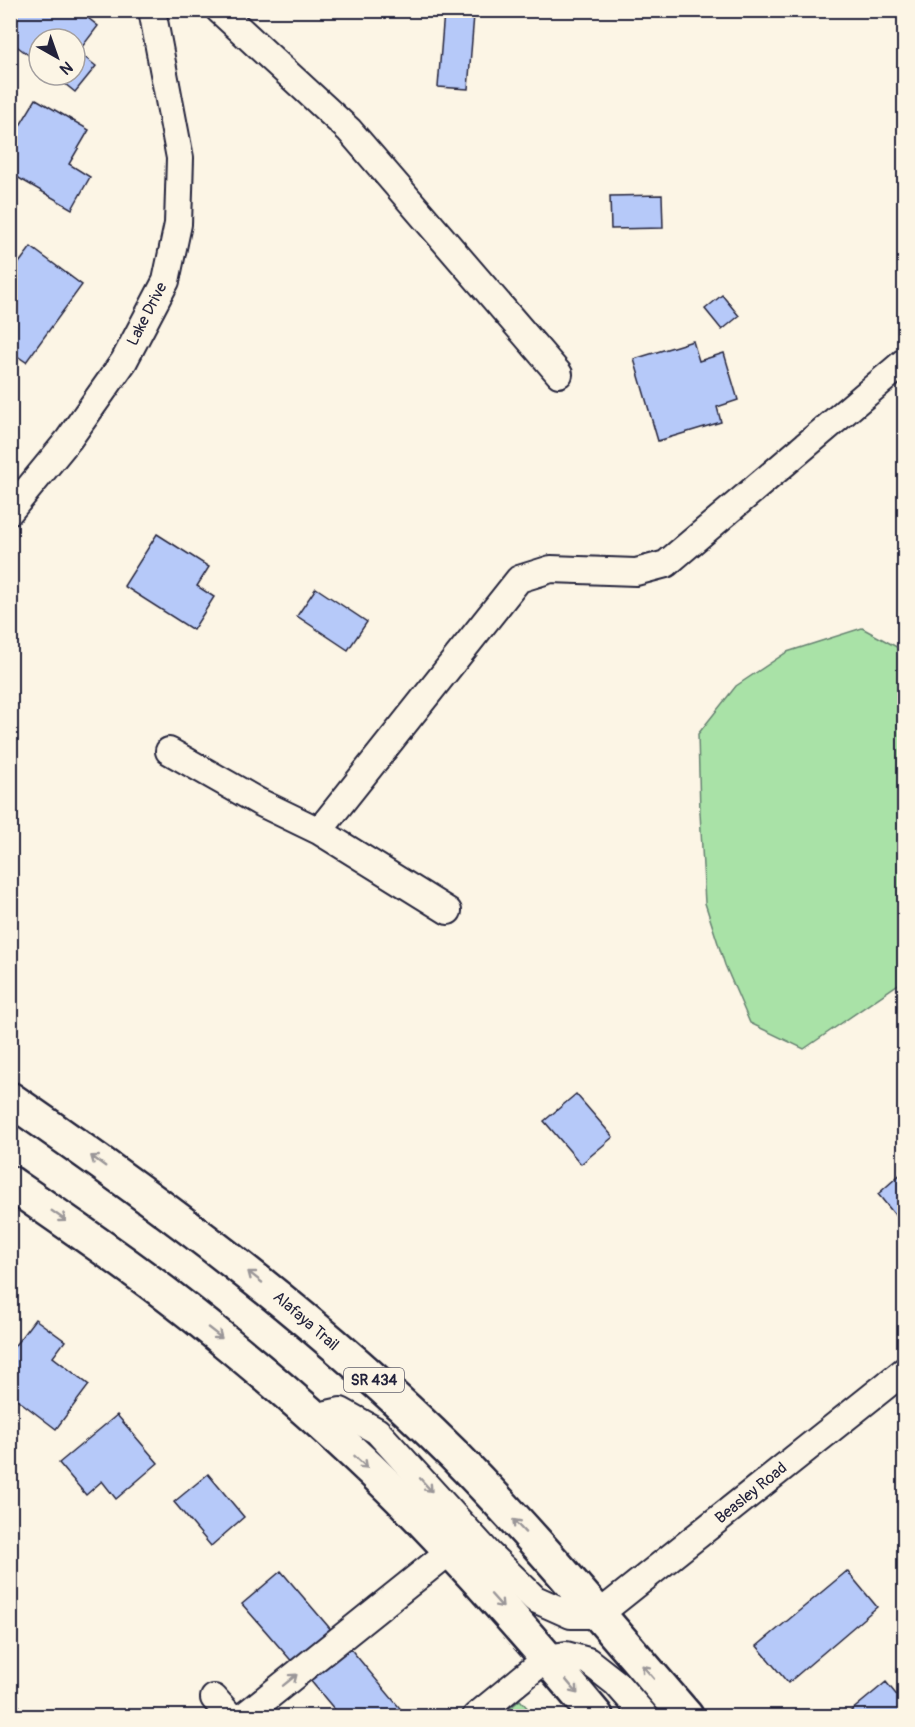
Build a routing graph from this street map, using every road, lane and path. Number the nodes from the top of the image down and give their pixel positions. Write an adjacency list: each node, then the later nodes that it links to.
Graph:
1 (152, 10): 5 (street, Lake Drive)
2 (219, 10): 4 (street)
3 (904, 362): 7 (street)
4 (559, 374)
5 (10, 511)
6 (169, 751): 7 (street)
7 (319, 831): 8 (street)
8 (448, 911)
9 (10, 1099): 14 (main road, Alafaya Trail / SR 434, one-way to 9)
10 (10, 1183): 12 (main road, one-way to 12)
11 (904, 1371): 14 (street, Beasley Road)
12 (314, 1417): 13 (main road, one-way to 13); 14 (street, one-way to 14)
13 (450, 1551): 15 (main road, one-way to 15); 16 (street, one-way to 13)
14 (598, 1615): 20 (main road, Alafaya Trail / SR 434, one-way to 14)
15 (547, 1658): 17 (street); 18 (main road, one-way to 18); 19 (street)
16 (244, 1716)
17 (476, 1716)
18 (596, 1716)
19 (645, 1716)
20 (686, 1716)

